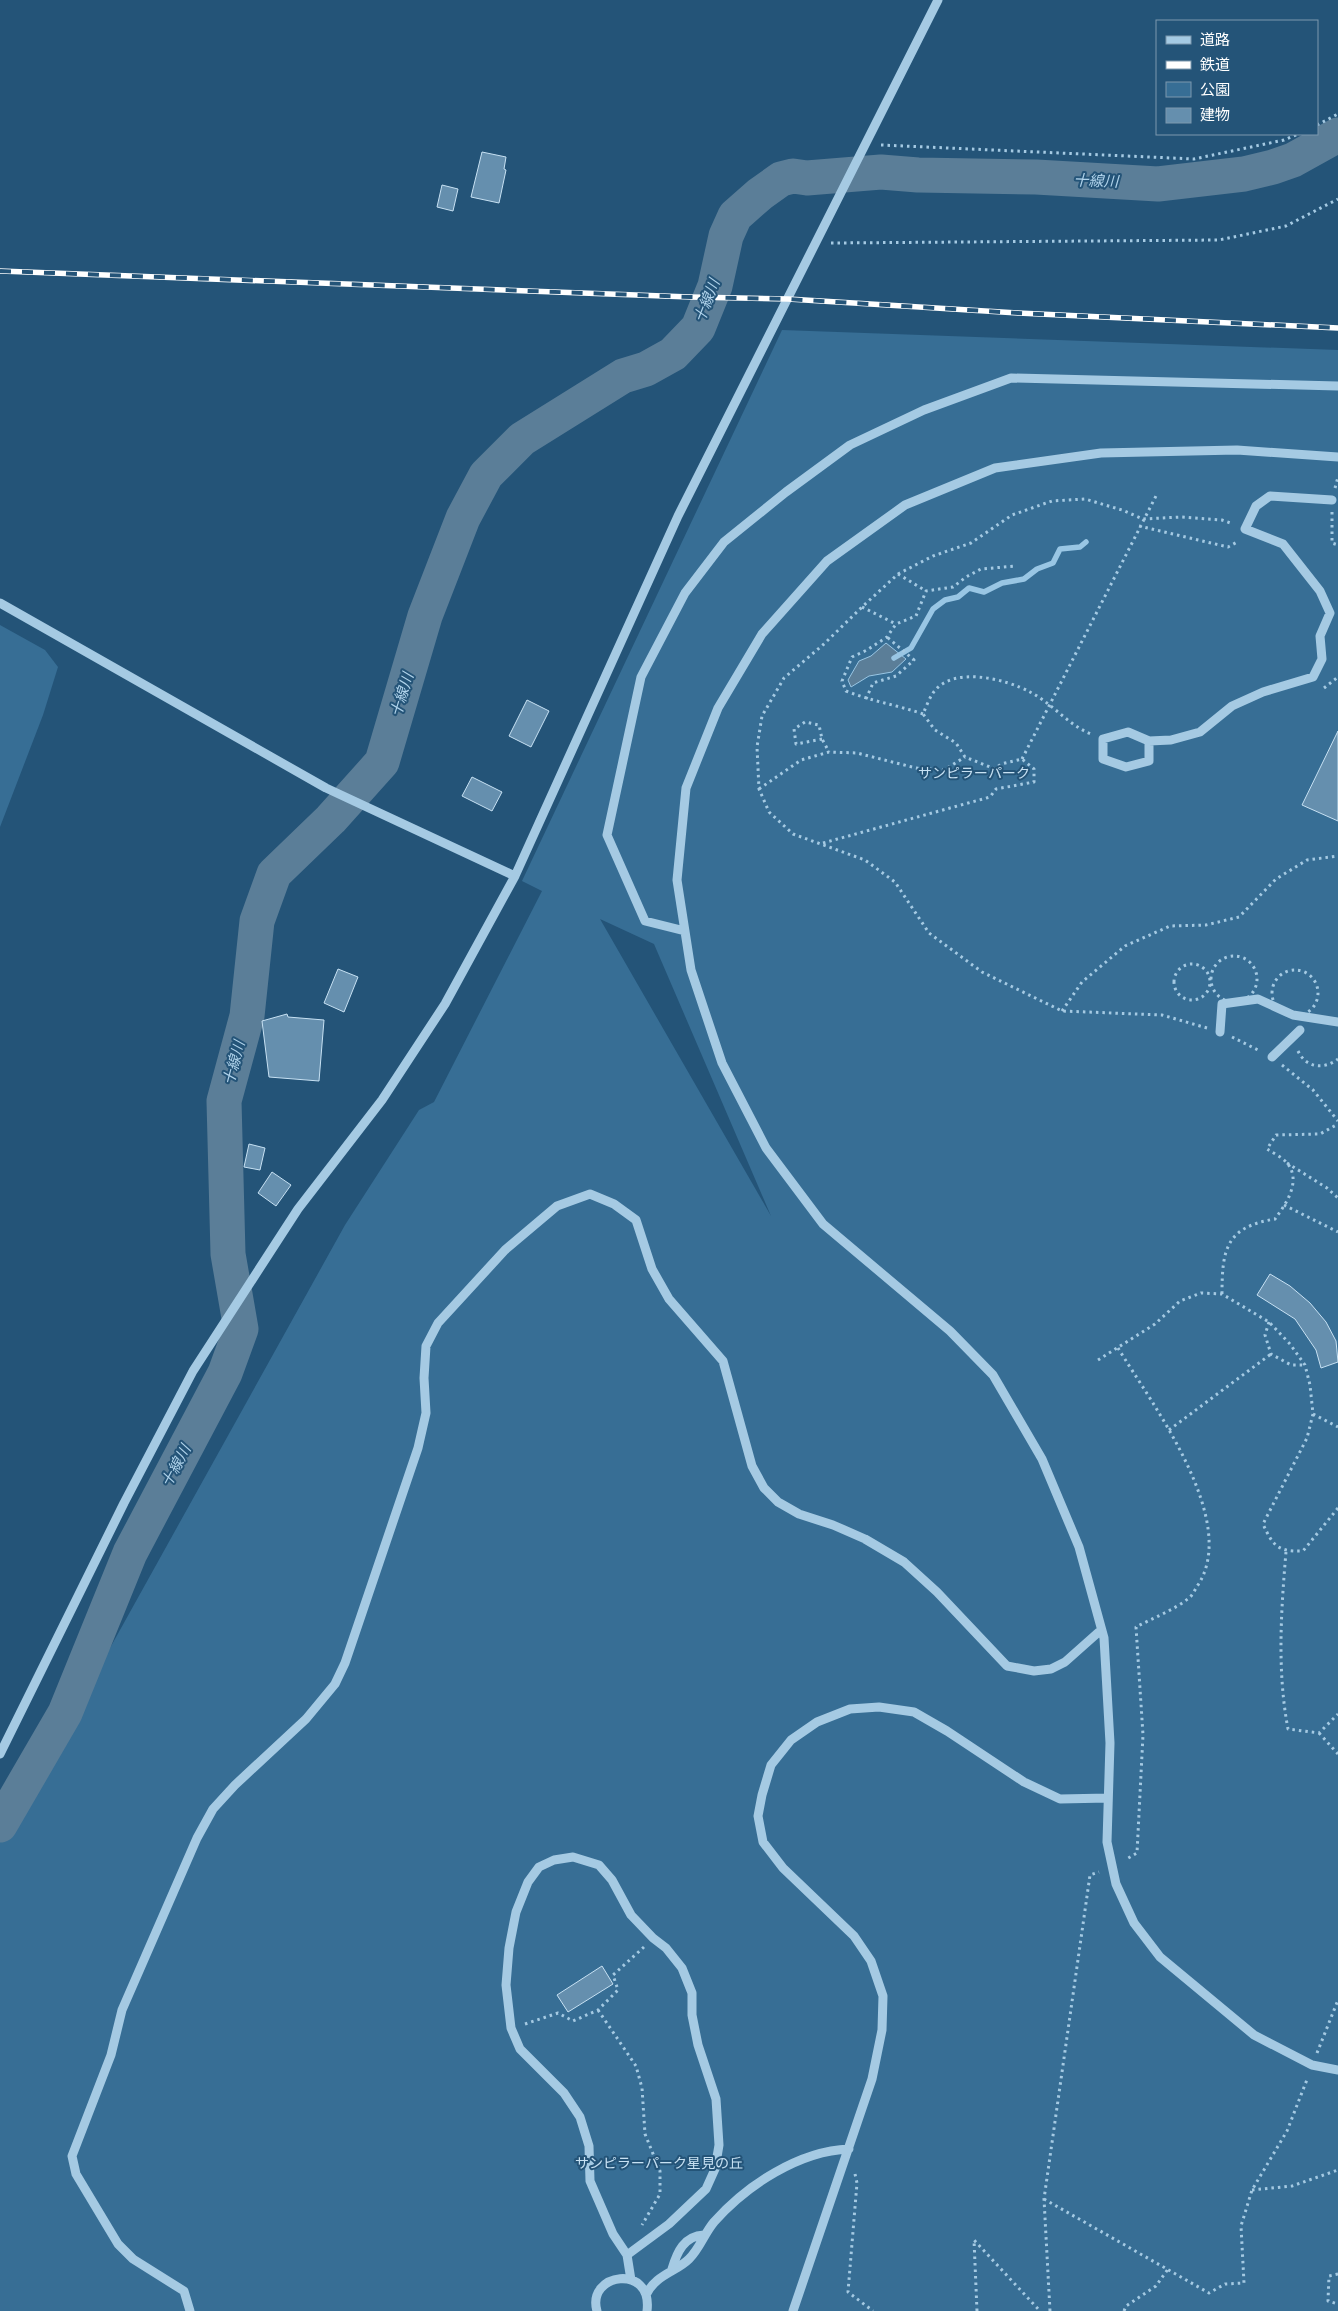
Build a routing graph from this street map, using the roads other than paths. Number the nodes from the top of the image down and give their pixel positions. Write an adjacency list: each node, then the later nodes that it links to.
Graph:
1 (938, 0): 7 (street)
2 (1338, 386): 8 (street)
3 (1338, 457): 8 (street)
4 (1332, 500): 6 (street)
5 (0, 603): 7 (street)
6 (1149, 741): 6 (street)
7 (515, 876): 14 (street)
8 (685, 931): 13 (street)
9 (1338, 1022): 11 (street)
10 (1300, 1030): 12 (street)
11 (1220, 1032)
12 (1272, 1057)
13 (1102, 1630): 15 (street); 23 (street)
14 (0, 1754)
15 (1108, 1798): 16 (street); 17 (street)
16 (1338, 2070)
17 (849, 2149): 18 (street); 26 (street)
18 (704, 2235): 20 (street); 20 (street)
19 (627, 2255): 19 (street); 21 (street)
20 (672, 2269): 22 (street)
21 (632, 2280): 22 (street); 24 (street)
22 (646, 2295): 25 (street)
23 (190, 2311)
24 (598, 2311)
25 (647, 2311)
26 (793, 2311)

